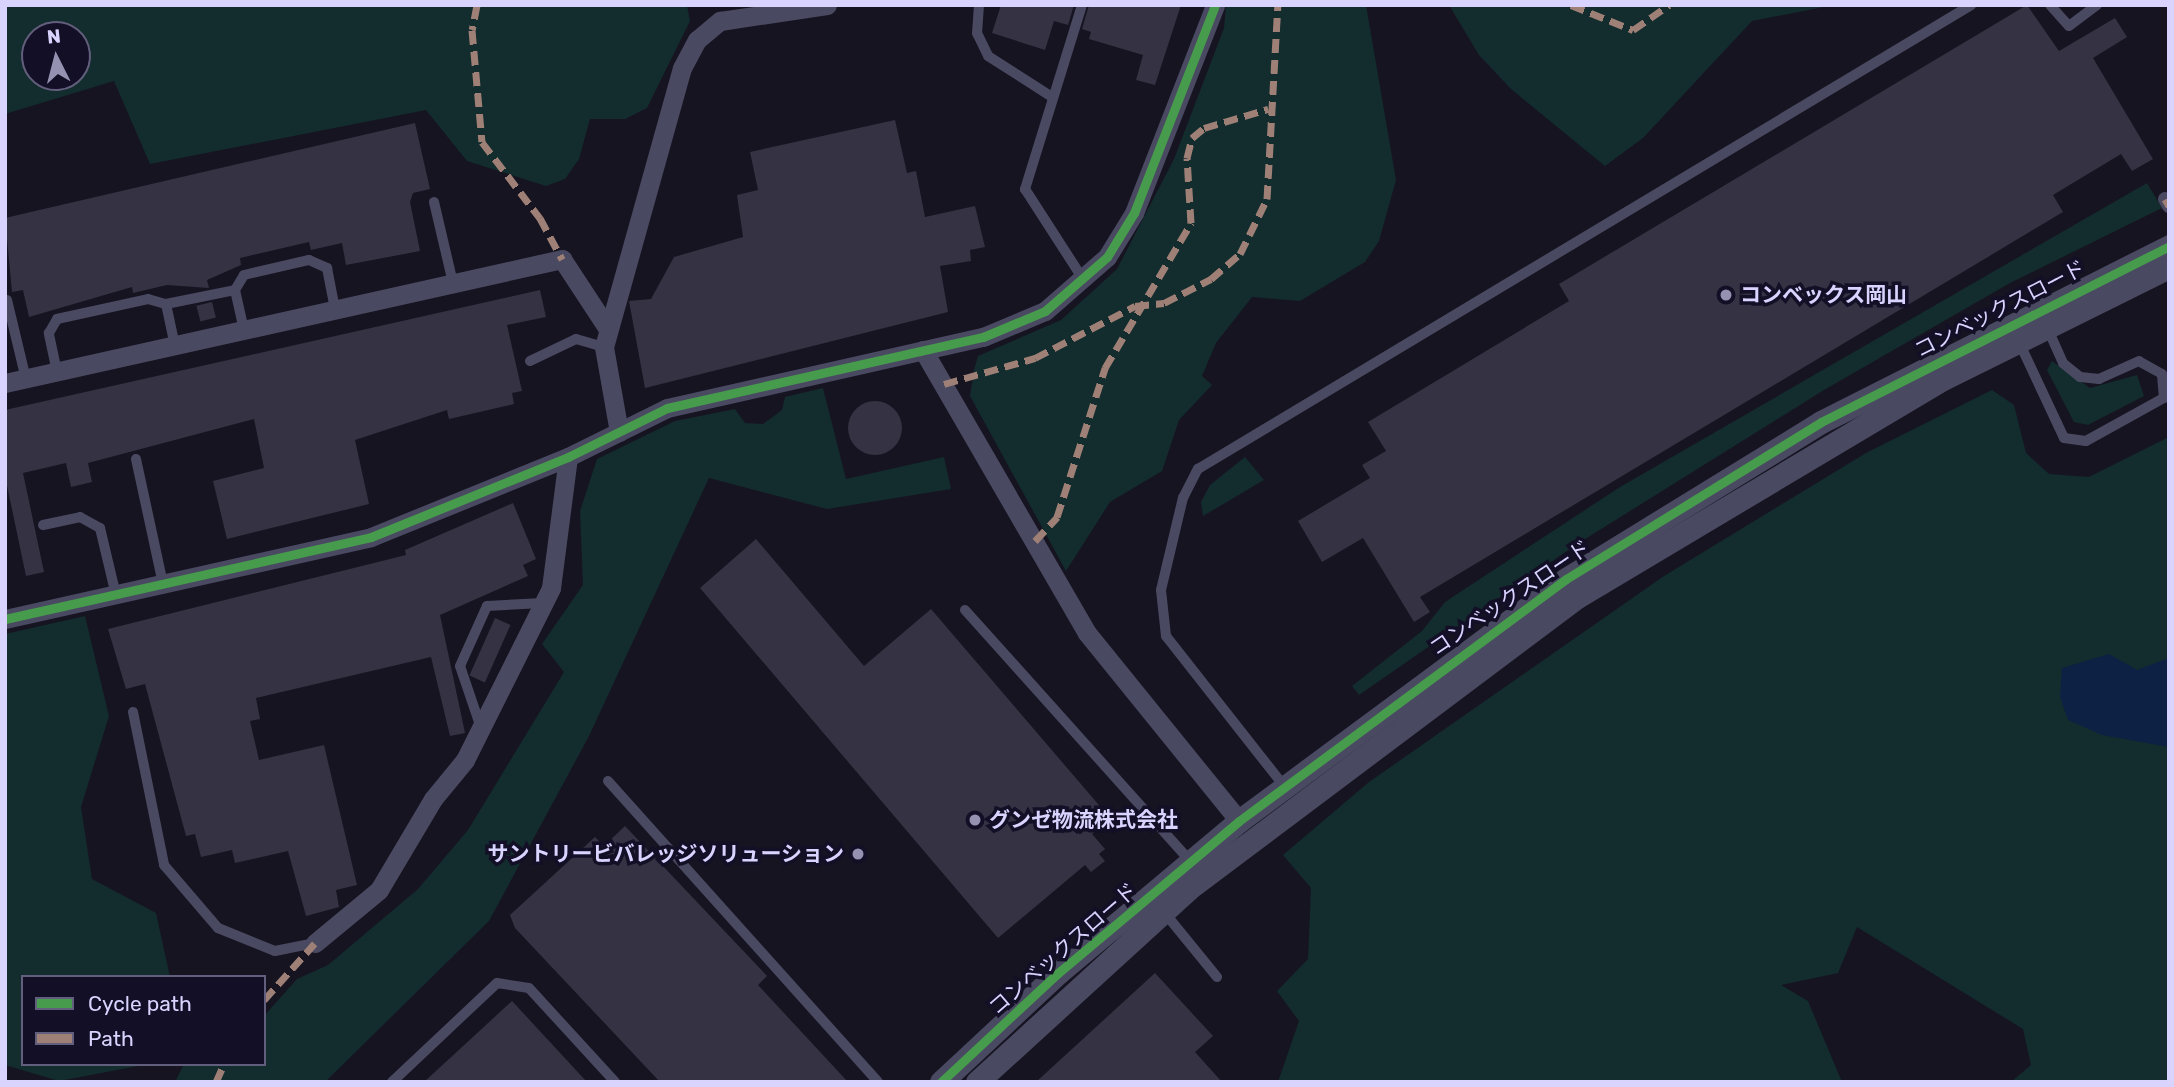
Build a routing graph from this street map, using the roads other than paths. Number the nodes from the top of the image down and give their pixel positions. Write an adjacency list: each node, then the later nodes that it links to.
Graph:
1 (827, 5): 20 (street)
2 (979, 5): 8 (lane)
3 (1082, 5): 8 (lane)
4 (1215, 5): 12 (street)
5 (1971, 5): 40 (lane)
6 (2050, 5): 7 (lane)
7 (2097, 5)
8 (1052, 97): 12 (lane)
9 (434, 202): 13 (lane)
10 (2169, 246): 40 (street, コンベックスロード)
11 (2169, 267): 18 (street, コンベックスロード)
12 (1084, 281): 23 (street)
13 (453, 283): 17 (street); 20 (street)
14 (235, 290): 16 (lane); 17 (lane); 19 (lane)
15 (6, 299): 26 (lane)
16 (166, 304): 22 (lane); 25 (lane)
17 (335, 309): 19 (street)
18 (2046, 325): 21 (street, コンベックスロード); 21 (lane)
19 (244, 330): 22 (street)
20 (606, 338): 24 (lane); 28 (street)
21 (2018, 340): 42 (street, コンベックスロード)
22 (175, 345): 25 (street)
23 (923, 350): 28 (street); 41 (street)
24 (530, 361)
25 (57, 372): 26 (street)
26 (26, 379): 27 (street)
27 (5, 383)
28 (619, 432): 29 (street)
29 (568, 457): 32 (street); 34 (street)
30 (136, 460): 32 (lane)
31 (43, 525): 33 (lane)
32 (163, 585): 33 (street)
33 (116, 595): 36 (street)
34 (544, 603): 38 (street); 38 (lane)
35 (965, 610): 42 (lane)
36 (5, 619)
37 (133, 712): 44 (lane)
38 (480, 728): 44 (street)
39 (608, 781): 48 (lane)
40 (1284, 787): 41 (street, コンベックスロード)
41 (1239, 821): 42 (street, コンベックスロード)
42 (1196, 869): 43 (street, コンベックスロード)
43 (1157, 903): 45 (lane); 49 (street, コンベックスロード); 50 (street, コンベックスロード)
44 (315, 943)
45 (1217, 977)
46 (392, 1082): 47 (lane)
47 (615, 1082)
48 (878, 1082)
49 (941, 1082)
50 (978, 1082)

